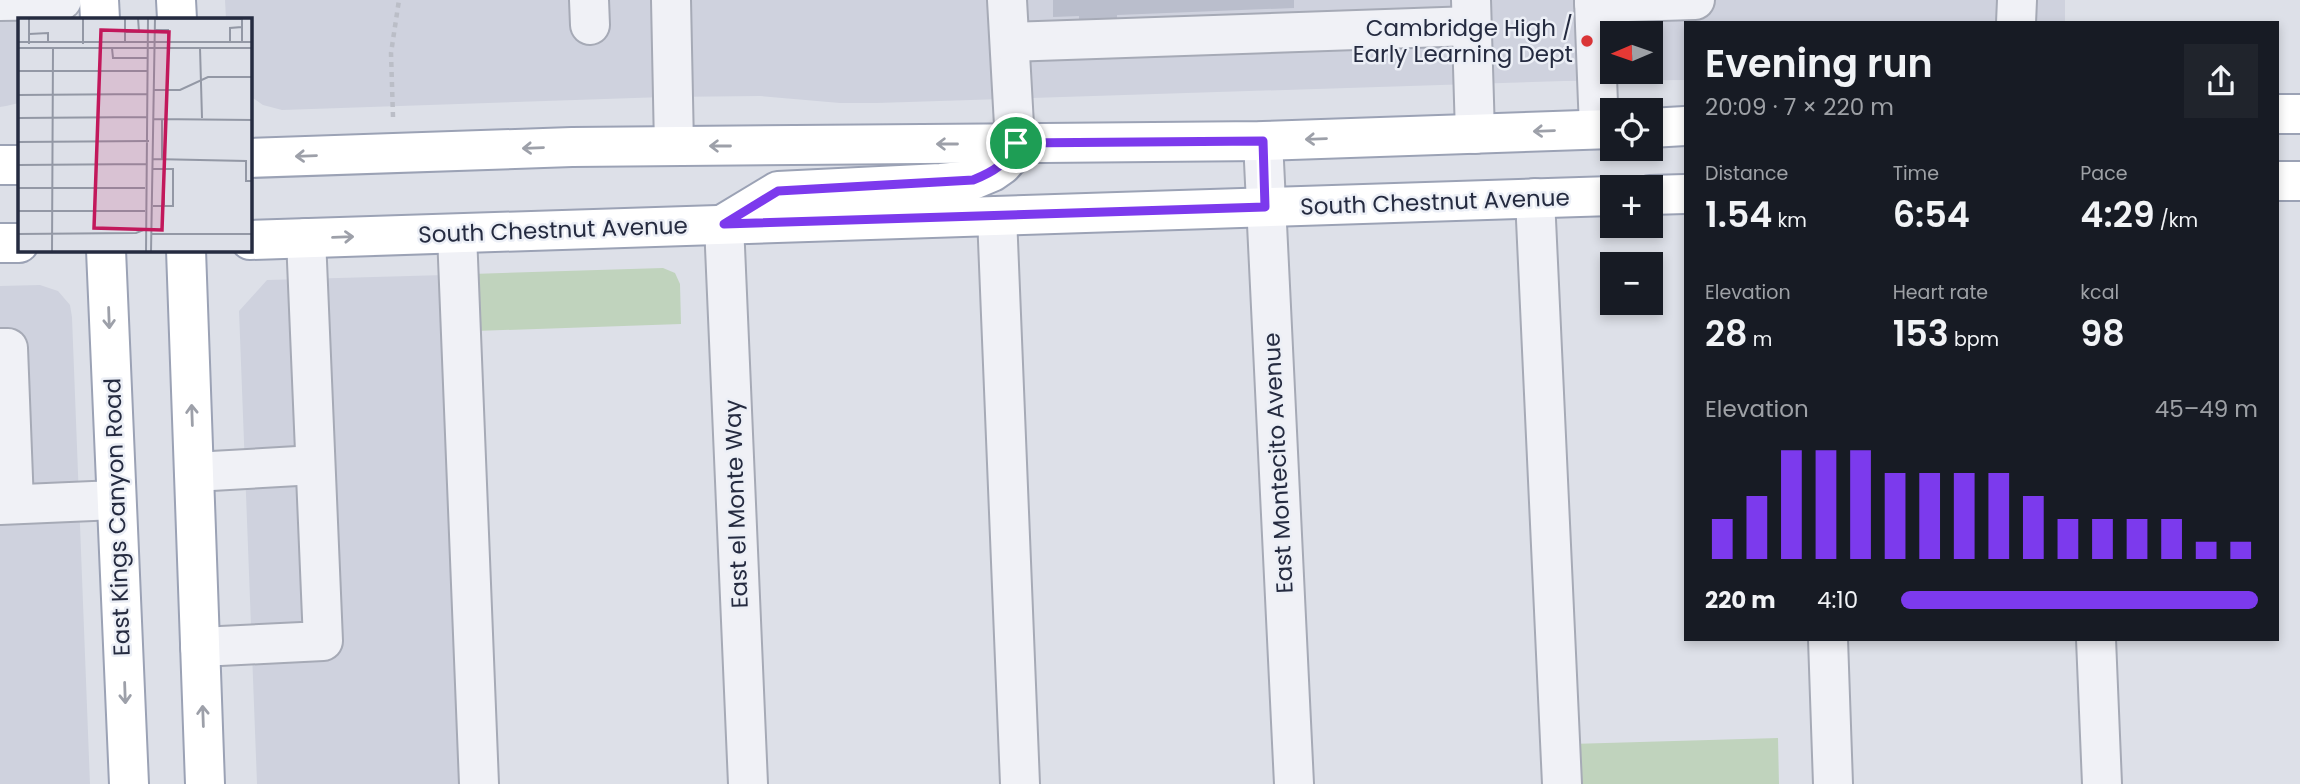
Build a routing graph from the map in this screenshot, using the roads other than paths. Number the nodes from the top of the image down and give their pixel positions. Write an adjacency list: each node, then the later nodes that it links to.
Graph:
1 (62, 0): 8 (street)
2 (99, 0): 11 (main road)
3 (176, 0): 12 (main road)
4 (671, 0): 24 (street)
5 (1007, 0): 14 (street)
6 (1695, 0): 9 (street)
7 (2017, 0): 13 (street)
8 (0, 1)
9 (1594, 2): 15 (street)
10 (1471, 13): 14 (street); 21 (street)
11 (100, 18)
12 (177, 18)
13 (2017, 21)
14 (1010, 42): 23 (street)
15 (1602, 98)
16 (2279, 114): 17 (main road)
17 (2300, 114)
18 (1684, 127): 19 (main road)
19 (1663, 128)
20 (1600, 129): 21 (main road, one-way to 21)
21 (1475, 134): 22 (main road, one-way to 22)
22 (1263, 141): 23 (main road); 32 (street, East Montecito Avenue)
23 (1016, 143): 24 (main road, one-way to 24); 34 (main road)
24 (674, 146): 25 (main road, one-way to 25)
25 (252, 158)
26 (18, 165): 27 (main road)
27 (0, 166)
28 (1684, 194): 29 (main road)
29 (1663, 195)
30 (1600, 196): 31 (main road, South Chestnut Avenue)
31 (1535, 198): 32 (main road, South Chestnut Avenue); 56 (street)
32 (1265, 207): 33 (main road, South Chestnut Avenue); 55 (street, East Montecito Avenue)
33 (997, 216): 34 (main road, South Chestnut Avenue); 54 (street)
34 (724, 224): 35 (main road, South Chestnut Avenue); 53 (street, East el Monte Way)
35 (457, 234): 36 (main road, South Chestnut Avenue, one-way to 35); 52 (street)
36 (306, 238): 37 (main road, South Chestnut Avenue); 43 (street)
37 (252, 240)
38 (0, 243): 39 (main road)
39 (18, 243)
40 (106, 252): 45 (main road, East Kings Canyon Road, one-way to 45)
41 (186, 252): 44 (main road, one-way to 41)
42 (0, 348): 46 (street)
43 (315, 465): 44 (street); 49 (street)
44 (194, 472): 49 (main road)
45 (116, 500): 46 (street); 50 (main road, East Kings Canyon Road, one-way to 50)
46 (7, 505)
47 (1828, 641): 57 (street)
48 (2096, 641): 58 (street)
49 (200, 647): 51 (main road, one-way to 49)
50 (129, 784)
51 (205, 784)
52 (479, 784)
53 (748, 784)
54 (1020, 784)
55 (1294, 784)
56 (1562, 784)
57 (1833, 784)
58 (2102, 784)

